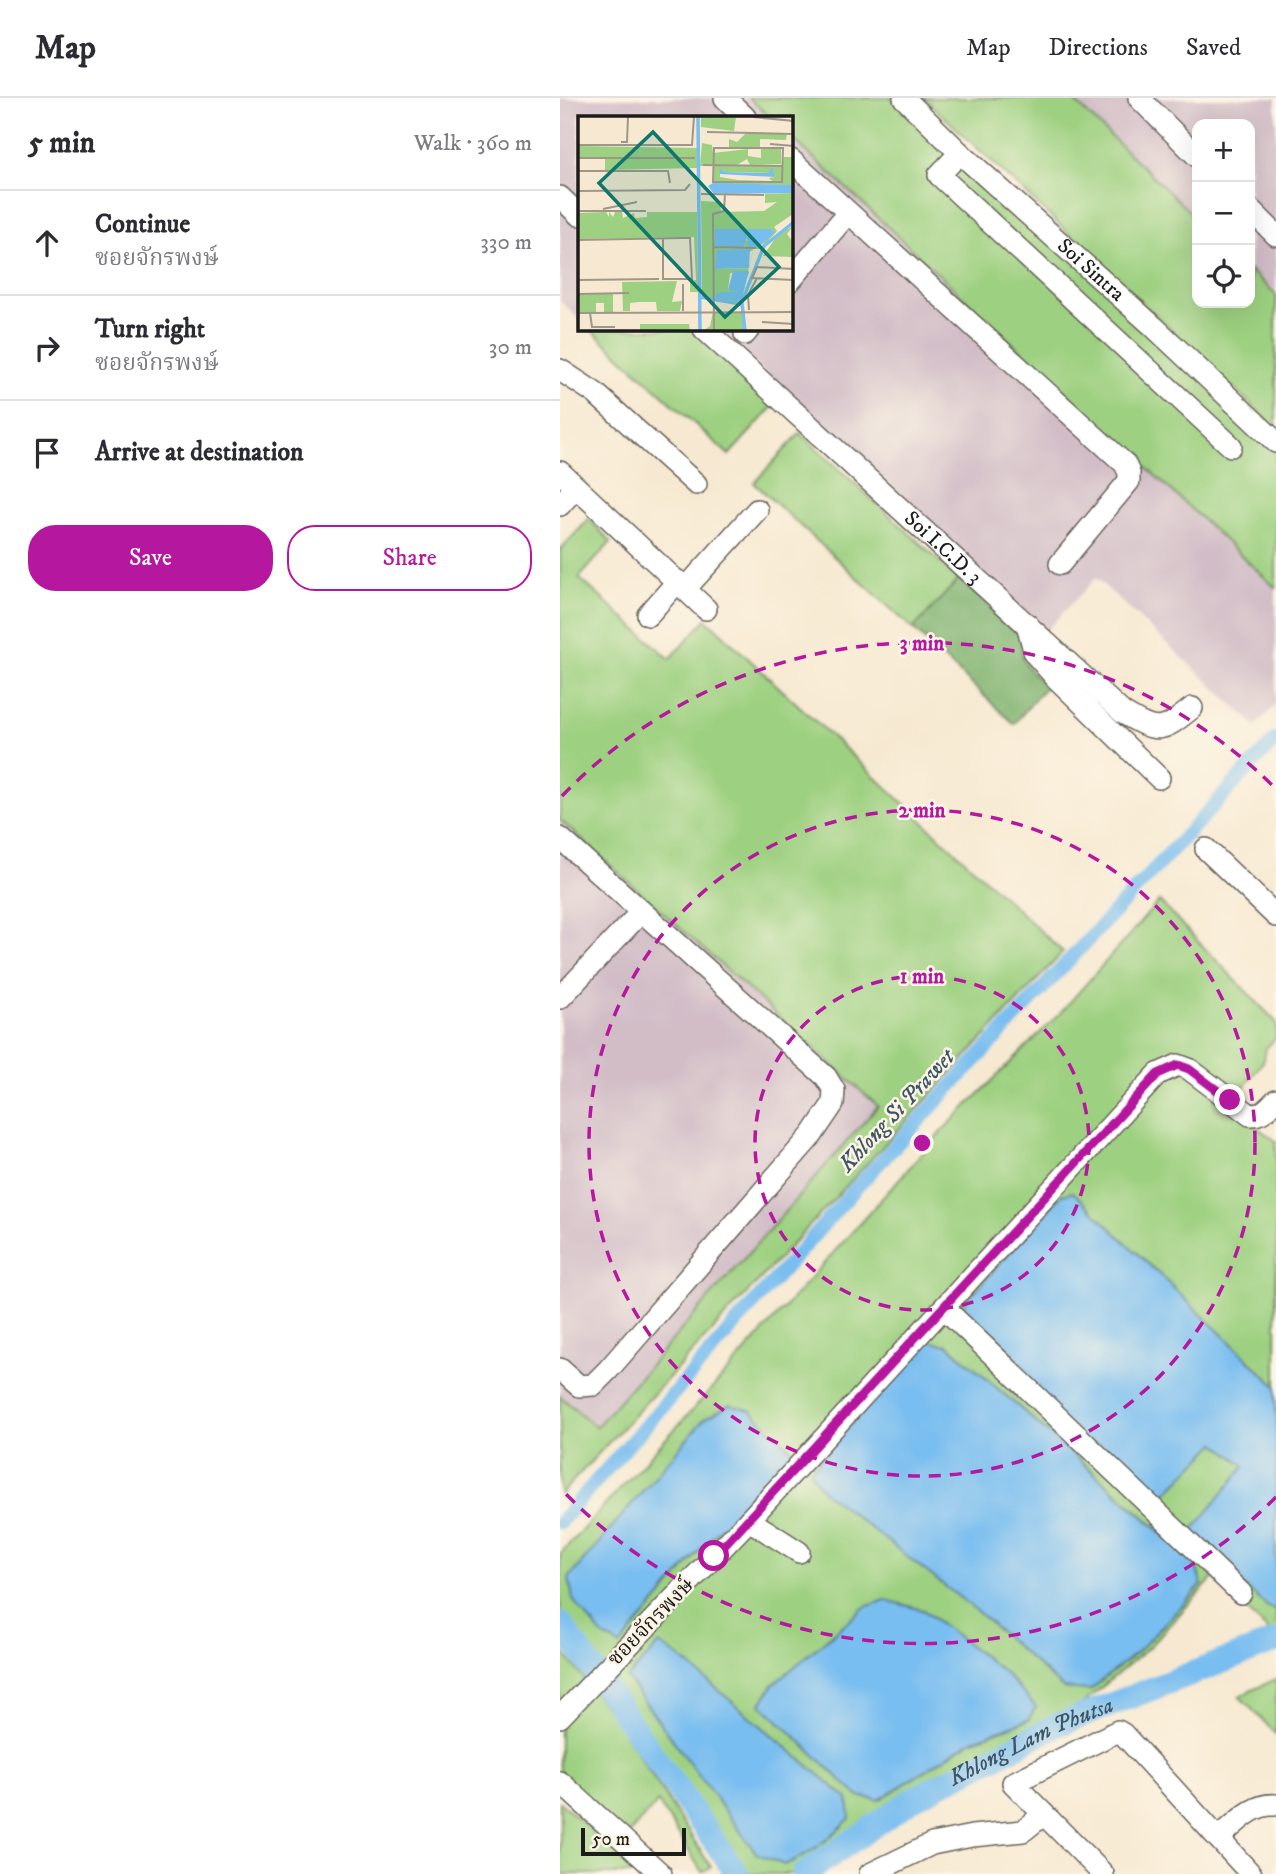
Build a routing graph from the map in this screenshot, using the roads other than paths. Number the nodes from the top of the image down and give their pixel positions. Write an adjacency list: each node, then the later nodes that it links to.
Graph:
1 (725, 98): 4 (street)
2 (904, 98): 6 (street, Soi Sintra)
3 (1139, 98): 5 (street)
4 (744, 116)
5 (1192, 151)
6 (960, 153): 16 (street, Soi Sintra); 17 (street)
7 (793, 162): 9 (street)
8 (560, 197): 10 (street)
9 (848, 213): 13 (street); 22 (street)
10 (578, 214)
11 (1255, 214): 12 (street)
12 (1276, 235)
13 (793, 278)
14 (706, 331): 26 (street, Soi I.C.D. 3)
15 (560, 370): 19 (street)
16 (1276, 442)
17 (1231, 446)
18 (568, 479): 20 (street); 23 (street)
19 (695, 484)
20 (560, 505)
21 (757, 510): 23 (street)
22 (1060, 564)
23 (682, 584): 24 (street); 25 (street)
24 (706, 609)
25 (648, 615)
26 (1027, 624): 27 (street, Soi I.C.D. 3); 28 (street)
27 (1192, 708)
28 (1159, 778)
29 (560, 838): 31 (street)
30 (1206, 849): 32 (street)
31 (641, 912): 33 (street); 36 (street)
32 (1276, 916)
33 (560, 998)
34 (1276, 1100): 35 (street, ซอยจักรพงษ์)
35 (944, 1308): 37 (street, ซอยจักรพงษ์); 39 (street)
36 (560, 1369)
37 (749, 1520): 38 (street); 40 (street, ซอยจักรพงษ์)
38 (799, 1552)
39 (1241, 1593)
40 (560, 1717)
41 (560, 1782): 45 (street)
42 (1275, 1805): 44 (street)
43 (1044, 1814): 44 (street); 46 (street); 47 (street)
44 (1218, 1838): 48 (street)
45 (661, 1874)
46 (870, 1874)
47 (1103, 1874)
48 (1251, 1874)

